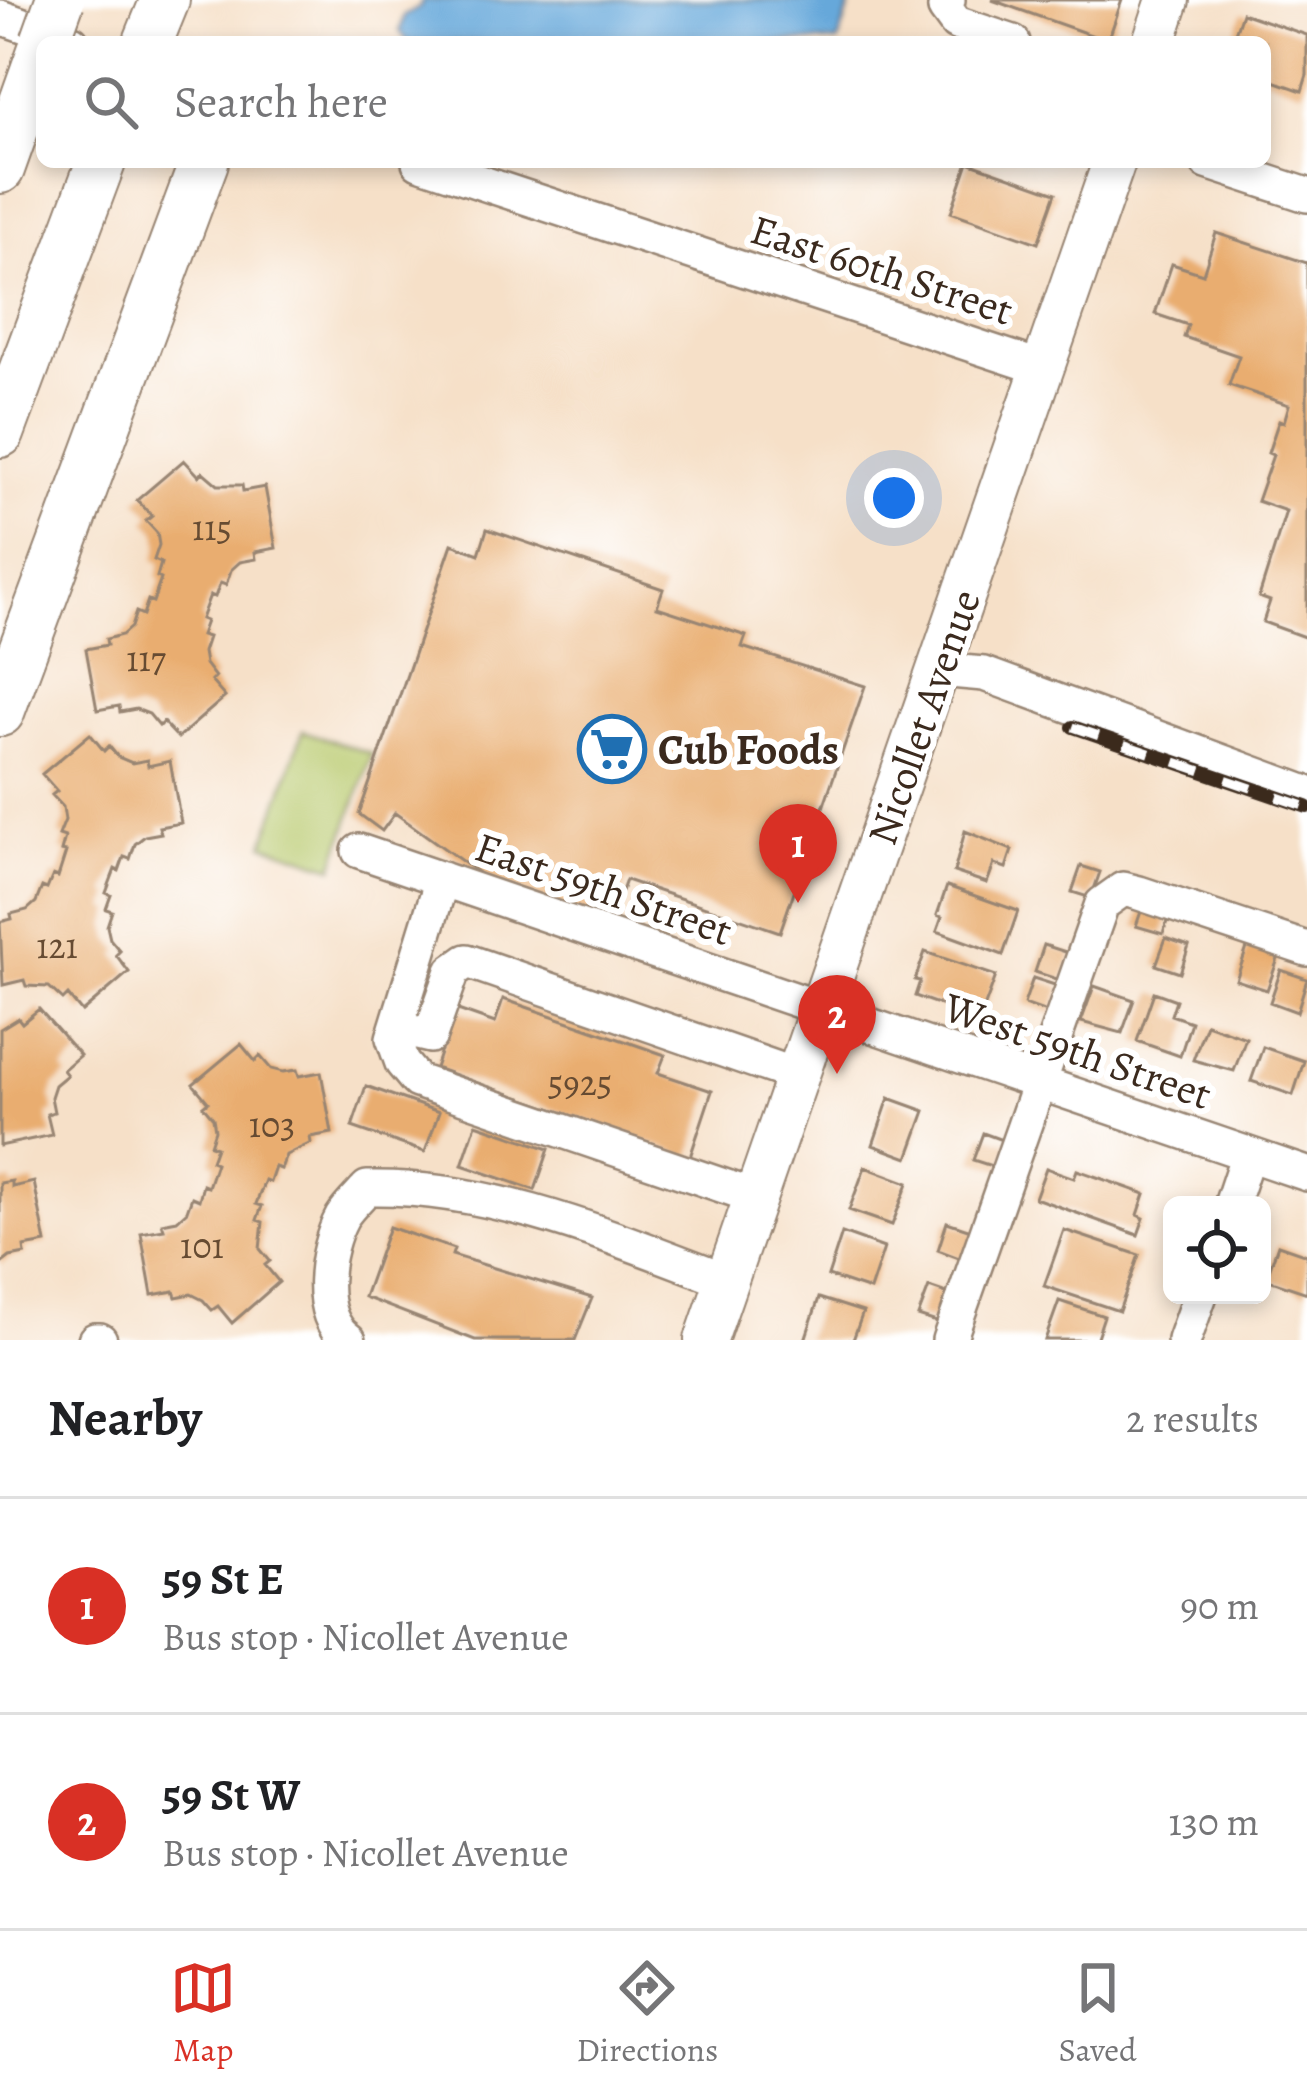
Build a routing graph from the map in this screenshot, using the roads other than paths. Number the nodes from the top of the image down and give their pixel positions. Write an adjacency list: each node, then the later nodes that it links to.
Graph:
1 (60, 0): 6 (highway, bridge)
2 (165, 0): 8 (highway)
3 (1168, 0): 10 (main road)
4 (0, 17): 7 (street)
5 (951, 22): 9 (street)
6 (47, 36)
7 (55, 36)
8 (150, 36)
9 (994, 36)
10 (1156, 36)
11 (36, 68): 12 (highway)
12 (7, 151)
13 (98, 168): 20 (highway)
14 (202, 168): 22 (highway)
15 (437, 168): 19 (street, East 60th Street)
16 (1112, 168): 19 (main road, Nicollet Avenue)
17 (1225, 168): 18 (street)
18 (1307, 195)
19 (1045, 369): 21 (main road, Nicollet Avenue)
20 (0, 433)
21 (938, 670): 23 (street); 27 (main road, Nicollet Avenue)
22 (0, 712)
23 (1307, 793)
24 (359, 851): 25 (street, East 59th Street)
25 (442, 879): 27 (street, East 59th Street); 28 (street)
26 (1307, 949): 30 (street)
27 (820, 1010): 29 (main road, Nicollet Avenue); 30 (street, West 59th Street)
28 (396, 1028): 29 (street); 34 (street)
29 (799, 1076): 34 (main road, Nicollet Avenue)
30 (1037, 1085): 31 (street, West 59th Street); 39 (street)
31 (1248, 1154): 32 (street, West 59th Street); 33 (street)
32 (1307, 1174)
33 (1234, 1196)
34 (756, 1197): 35 (main road, Nicollet Avenue)
35 (726, 1280): 37 (street); 38 (main road, Nicollet Avenue)
36 (1197, 1304): 40 (street)
37 (349, 1340)
38 (706, 1340)
39 (949, 1340)
40 (1184, 1340)

